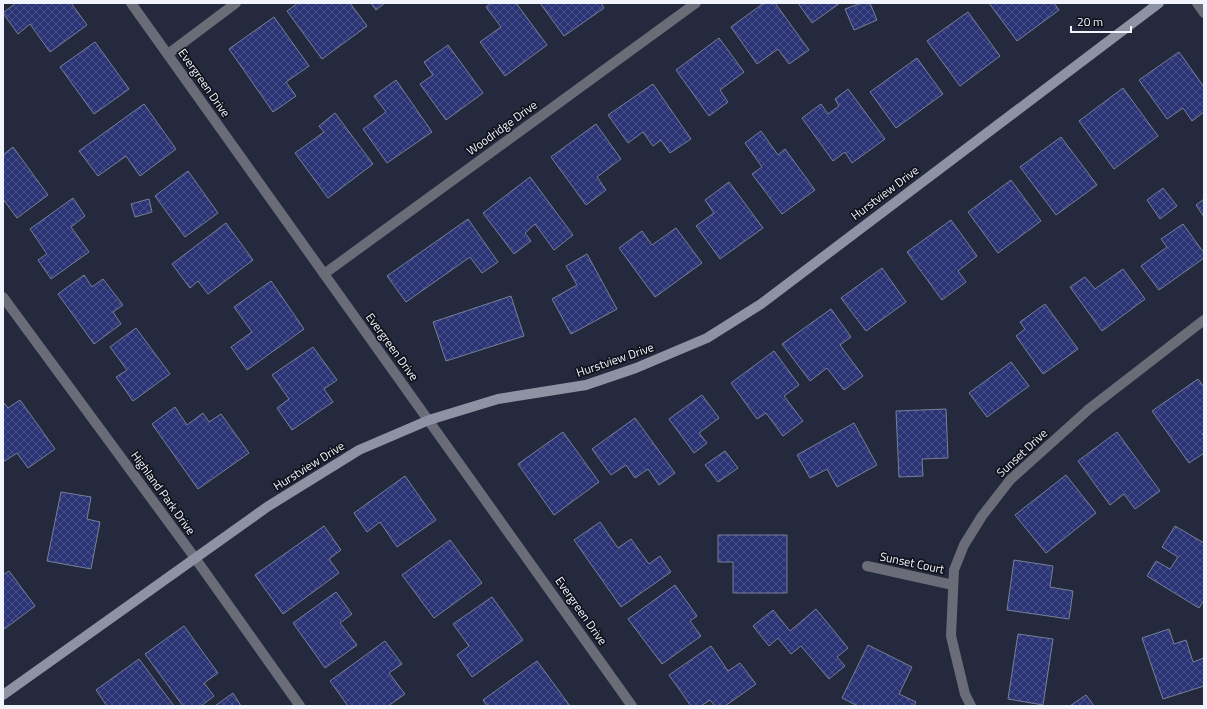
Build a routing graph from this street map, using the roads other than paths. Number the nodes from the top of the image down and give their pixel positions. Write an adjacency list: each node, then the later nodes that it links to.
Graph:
1 (131, 3): 7 (street, Evergreen Drive)
2 (236, 3): 7 (street)
3 (696, 3): 8 (street, Woodridge Drive)
4 (1159, 3): 11 (street, Hurstview Drive)
5 (1197, 3): 6 (street)
6 (1204, 13)
7 (168, 54): 8 (street, Evergreen Drive)
8 (324, 274): 11 (street, Evergreen Drive)
9 (3, 297): 12 (street, Highland Park Drive)
10 (1204, 320): 14 (street, Sunset Drive)
11 (429, 420): 12 (street, Hurstview Drive); 17 (street, Evergreen Drive)
12 (195, 558): 15 (street, Hurstview Drive); 16 (street, Highland Park Drive)
13 (867, 566): 14 (street, Sunset Court)
14 (952, 584): 18 (street, Sunset Drive)
15 (3, 695)
16 (300, 706)
17 (632, 706)
18 (971, 706)

